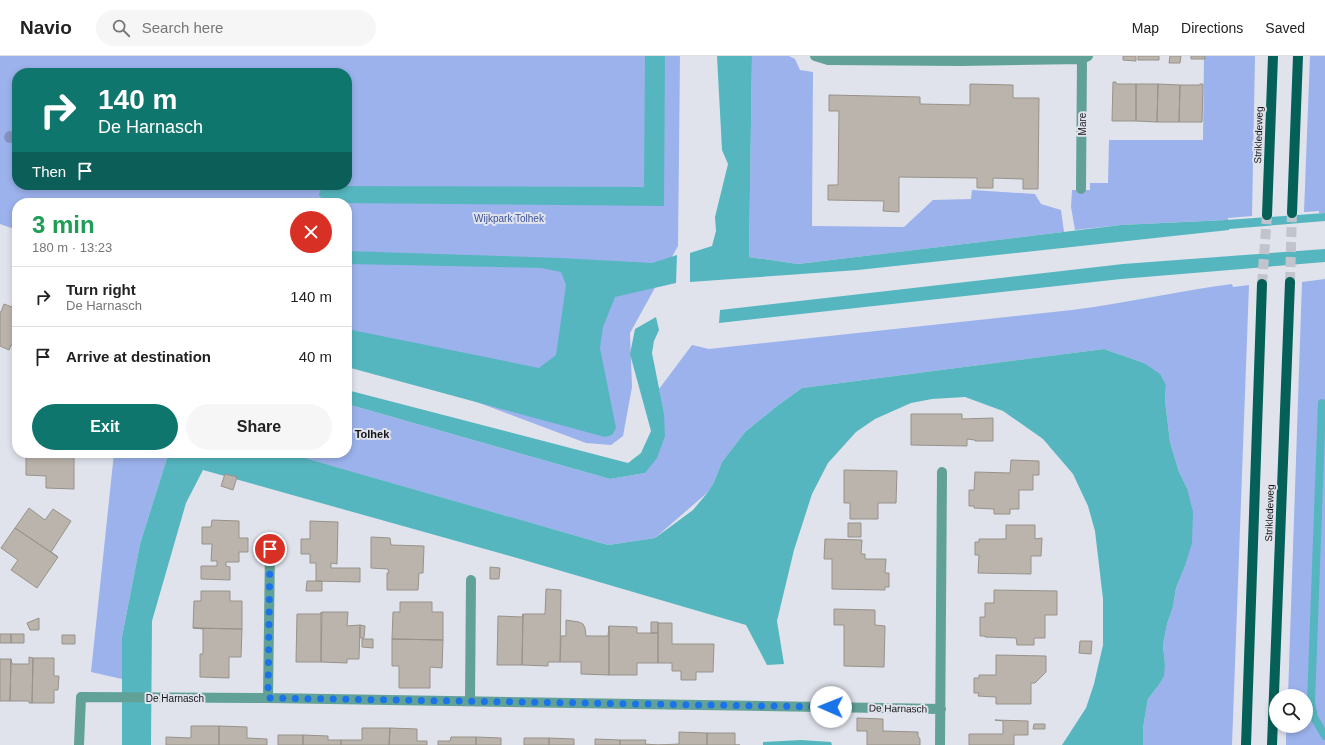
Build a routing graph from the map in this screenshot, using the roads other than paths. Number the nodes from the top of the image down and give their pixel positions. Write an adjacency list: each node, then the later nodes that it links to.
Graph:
1 (815, 56): 4 (street, Mare)
2 (1273, 56): 7 (main road, Strikledeweg)
3 (1298, 56): 6 (main road)
4 (1085, 58): 5 (street, Mare)
5 (1081, 189)
6 (1292, 213)
7 (1267, 215)
8 (1290, 282): 19 (main road, Strikledeweg)
9 (1262, 284): 18 (main road, Strikledeweg)
10 (942, 472): 15 (street, De Harnasch)
11 (270, 549): 13 (street)
12 (470, 580): 14 (street)
13 (268, 698): 14 (street, De Harnasch); 16 (street, De Harnasch)
14 (470, 701): 15 (street, De Harnasch)
15 (941, 709): 17 (street, De Harnasch)
16 (79, 745)
17 (940, 745)
18 (1246, 745)
19 (1272, 745)

